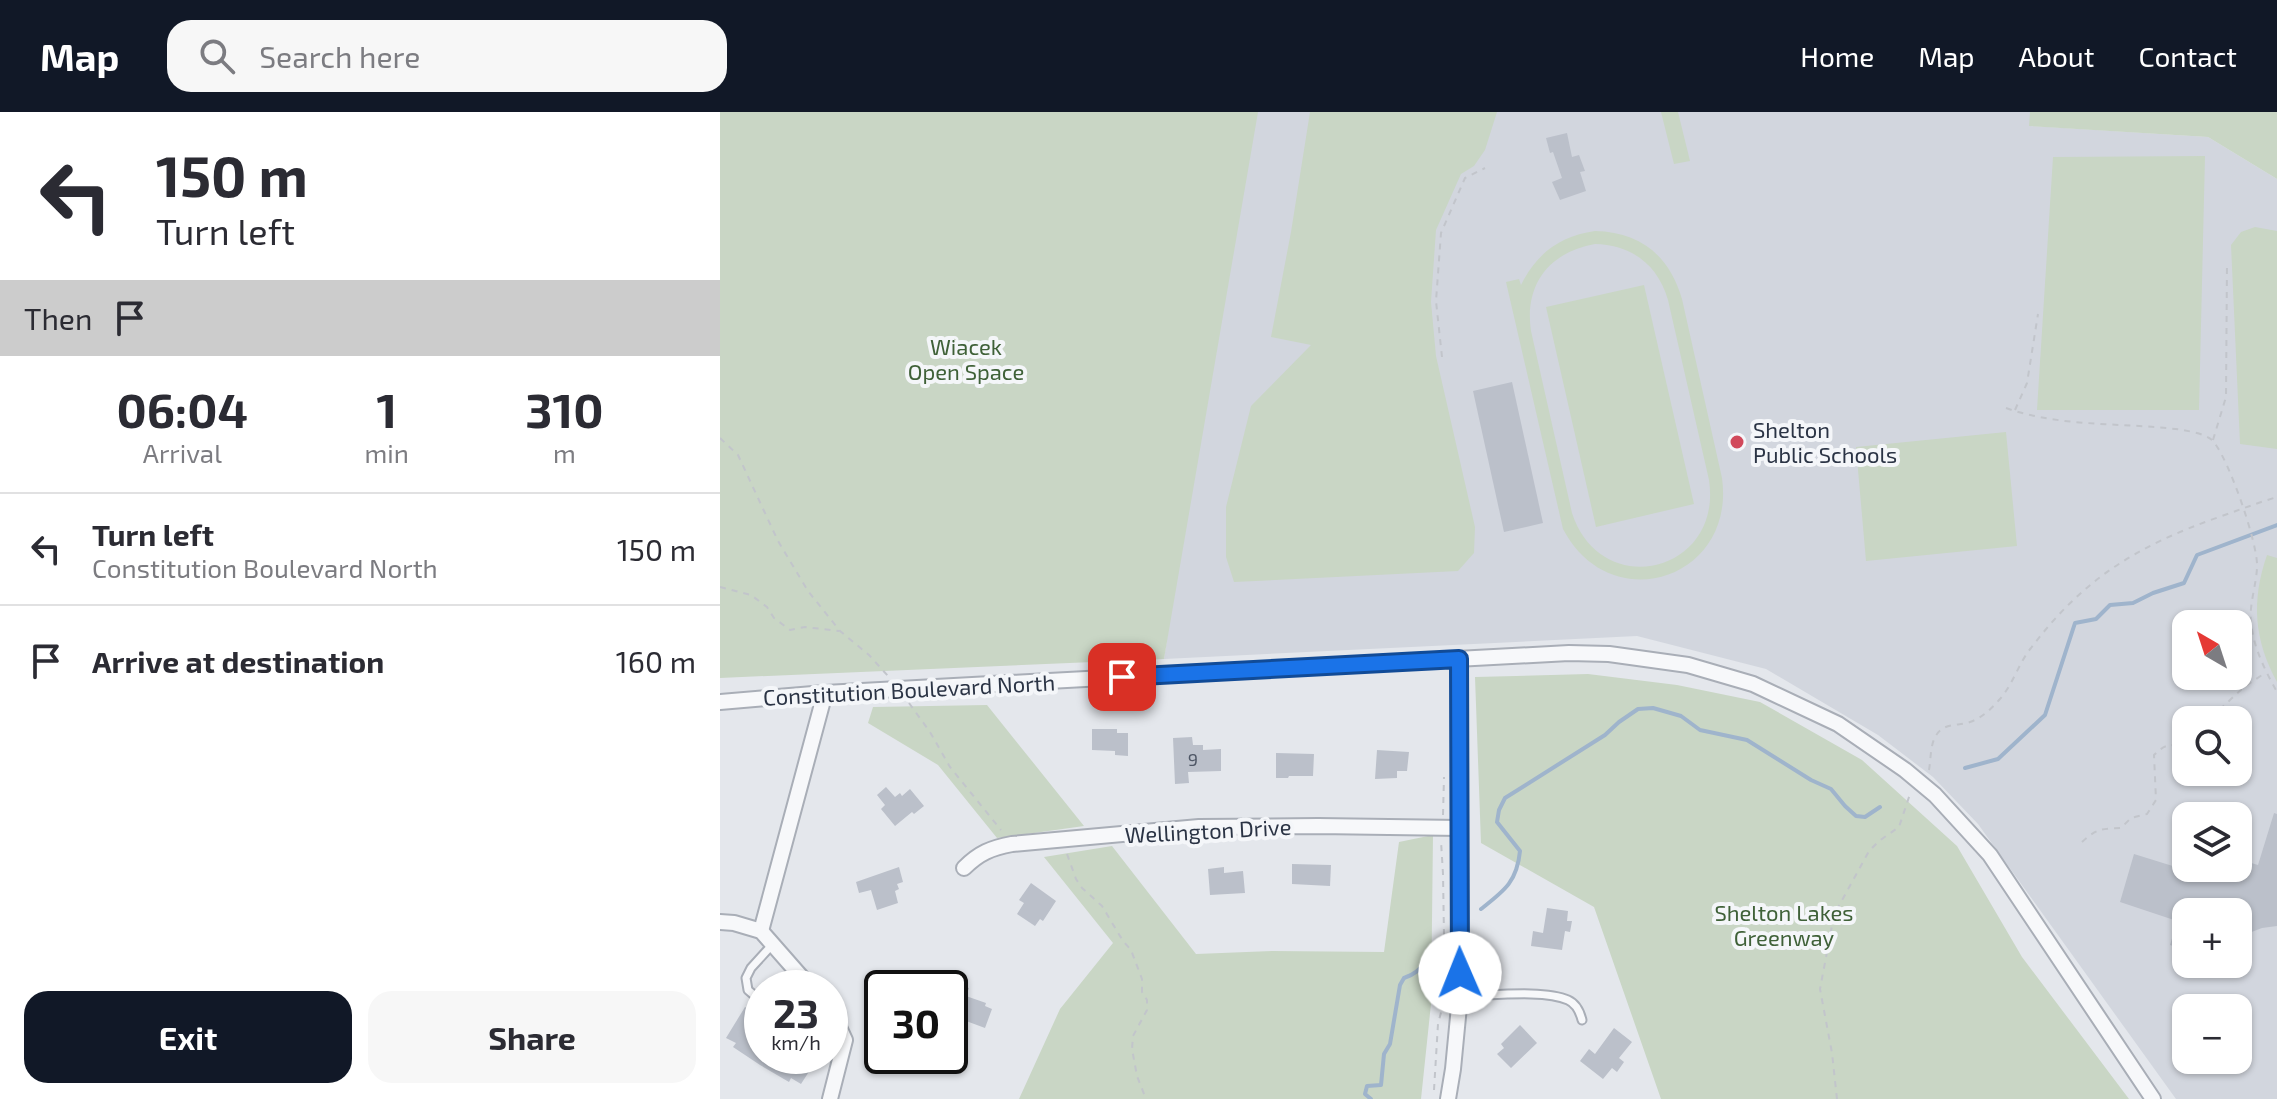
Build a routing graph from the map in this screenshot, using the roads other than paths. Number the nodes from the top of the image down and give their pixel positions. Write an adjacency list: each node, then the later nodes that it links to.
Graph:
1 (1459, 659): 2 (street, Constitution Boulevard North); 4 (street); 16 (street, Constitution Boulevard North)
2 (825, 693): 3 (street, Constitution Boulevard North); 7 (street)
3 (720, 702)
4 (1460, 828): 5 (street, Wellington Drive); 11 (street)
5 (964, 868)
6 (720, 922): 7 (street)
7 (761, 931): 8 (street)
8 (772, 945): 9 (lane); 10 (street)
9 (750, 970)
10 (795, 970)
11 (1460, 996): 12 (lane); 15 (street)
12 (1582, 1020)
13 (833, 1074): 14 (street)
14 (830, 1099)
15 (1448, 1099)
16 (2153, 1099)

